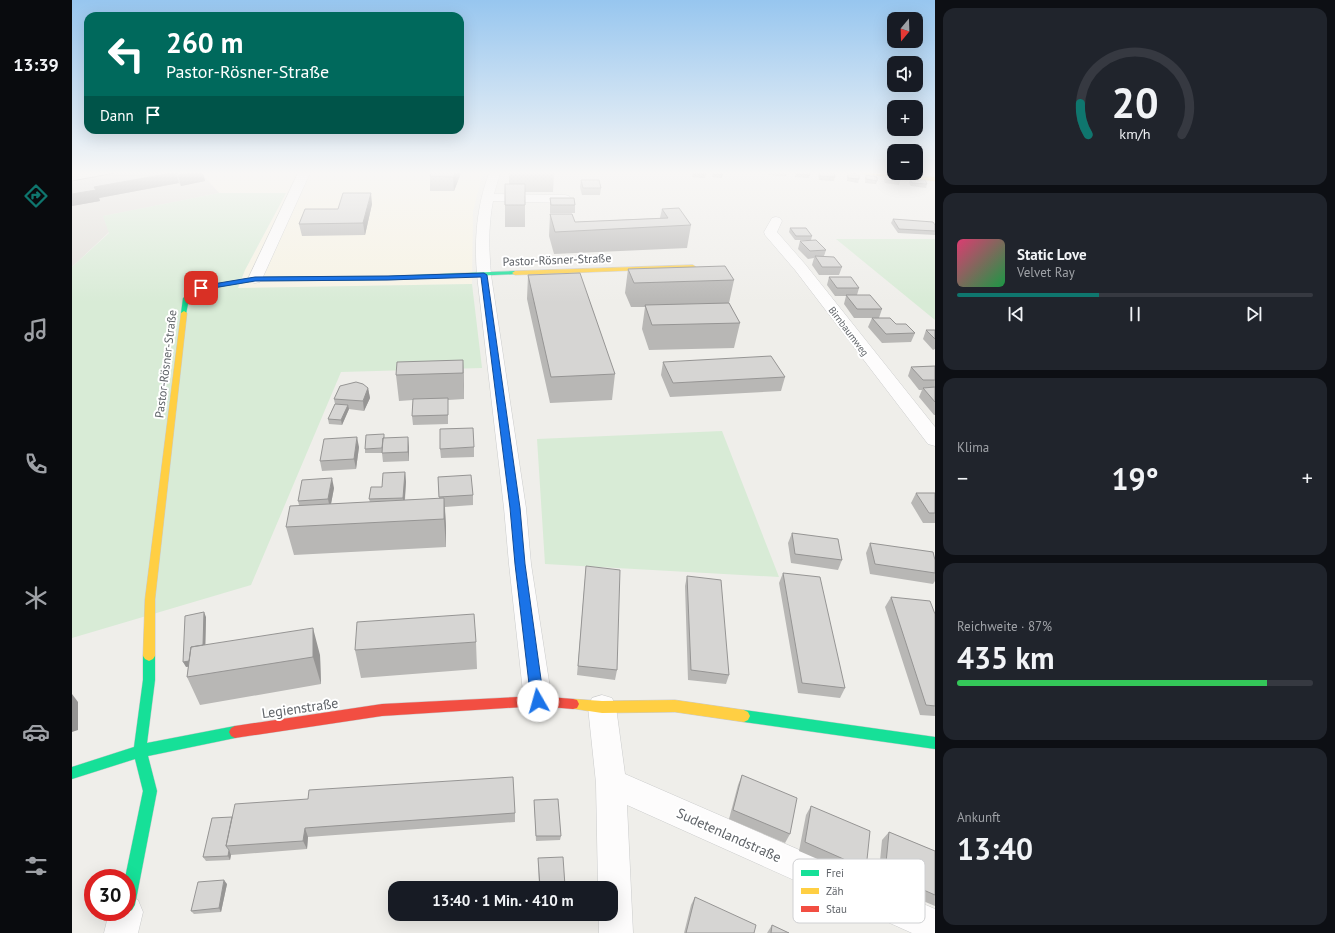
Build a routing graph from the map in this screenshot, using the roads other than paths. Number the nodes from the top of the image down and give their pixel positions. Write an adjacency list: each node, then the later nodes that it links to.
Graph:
1 (284, 217): 6 (street)
2 (484, 217): 5 (street)
3 (776, 221): 7 (street, Birnbaumweg)
4 (693, 267): 5 (street, Pastor-Rösner-Straße)
5 (484, 275): 6 (street, Pastor-Rösner-Straße); 8 (street)
6 (255, 279): 11 (street, Pastor-Rösner-Straße)
7 (935, 440)
8 (538, 701): 9 (street); 11 (street, Legienstraße)
9 (602, 707): 10 (street); 13 (street)
10 (935, 743)
11 (140, 751): 12 (street, Legienstraße); 15 (street)
12 (72, 773)
13 (611, 783): 14 (street, Sudetenlandstraße); 20 (street)
14 (793, 863)
15 (134, 869)
16 (124, 921): 19 (street)
17 (925, 922): 18 (street, Sudetenlandstraße)
18 (935, 926)
19 (121, 933)
20 (616, 933)

